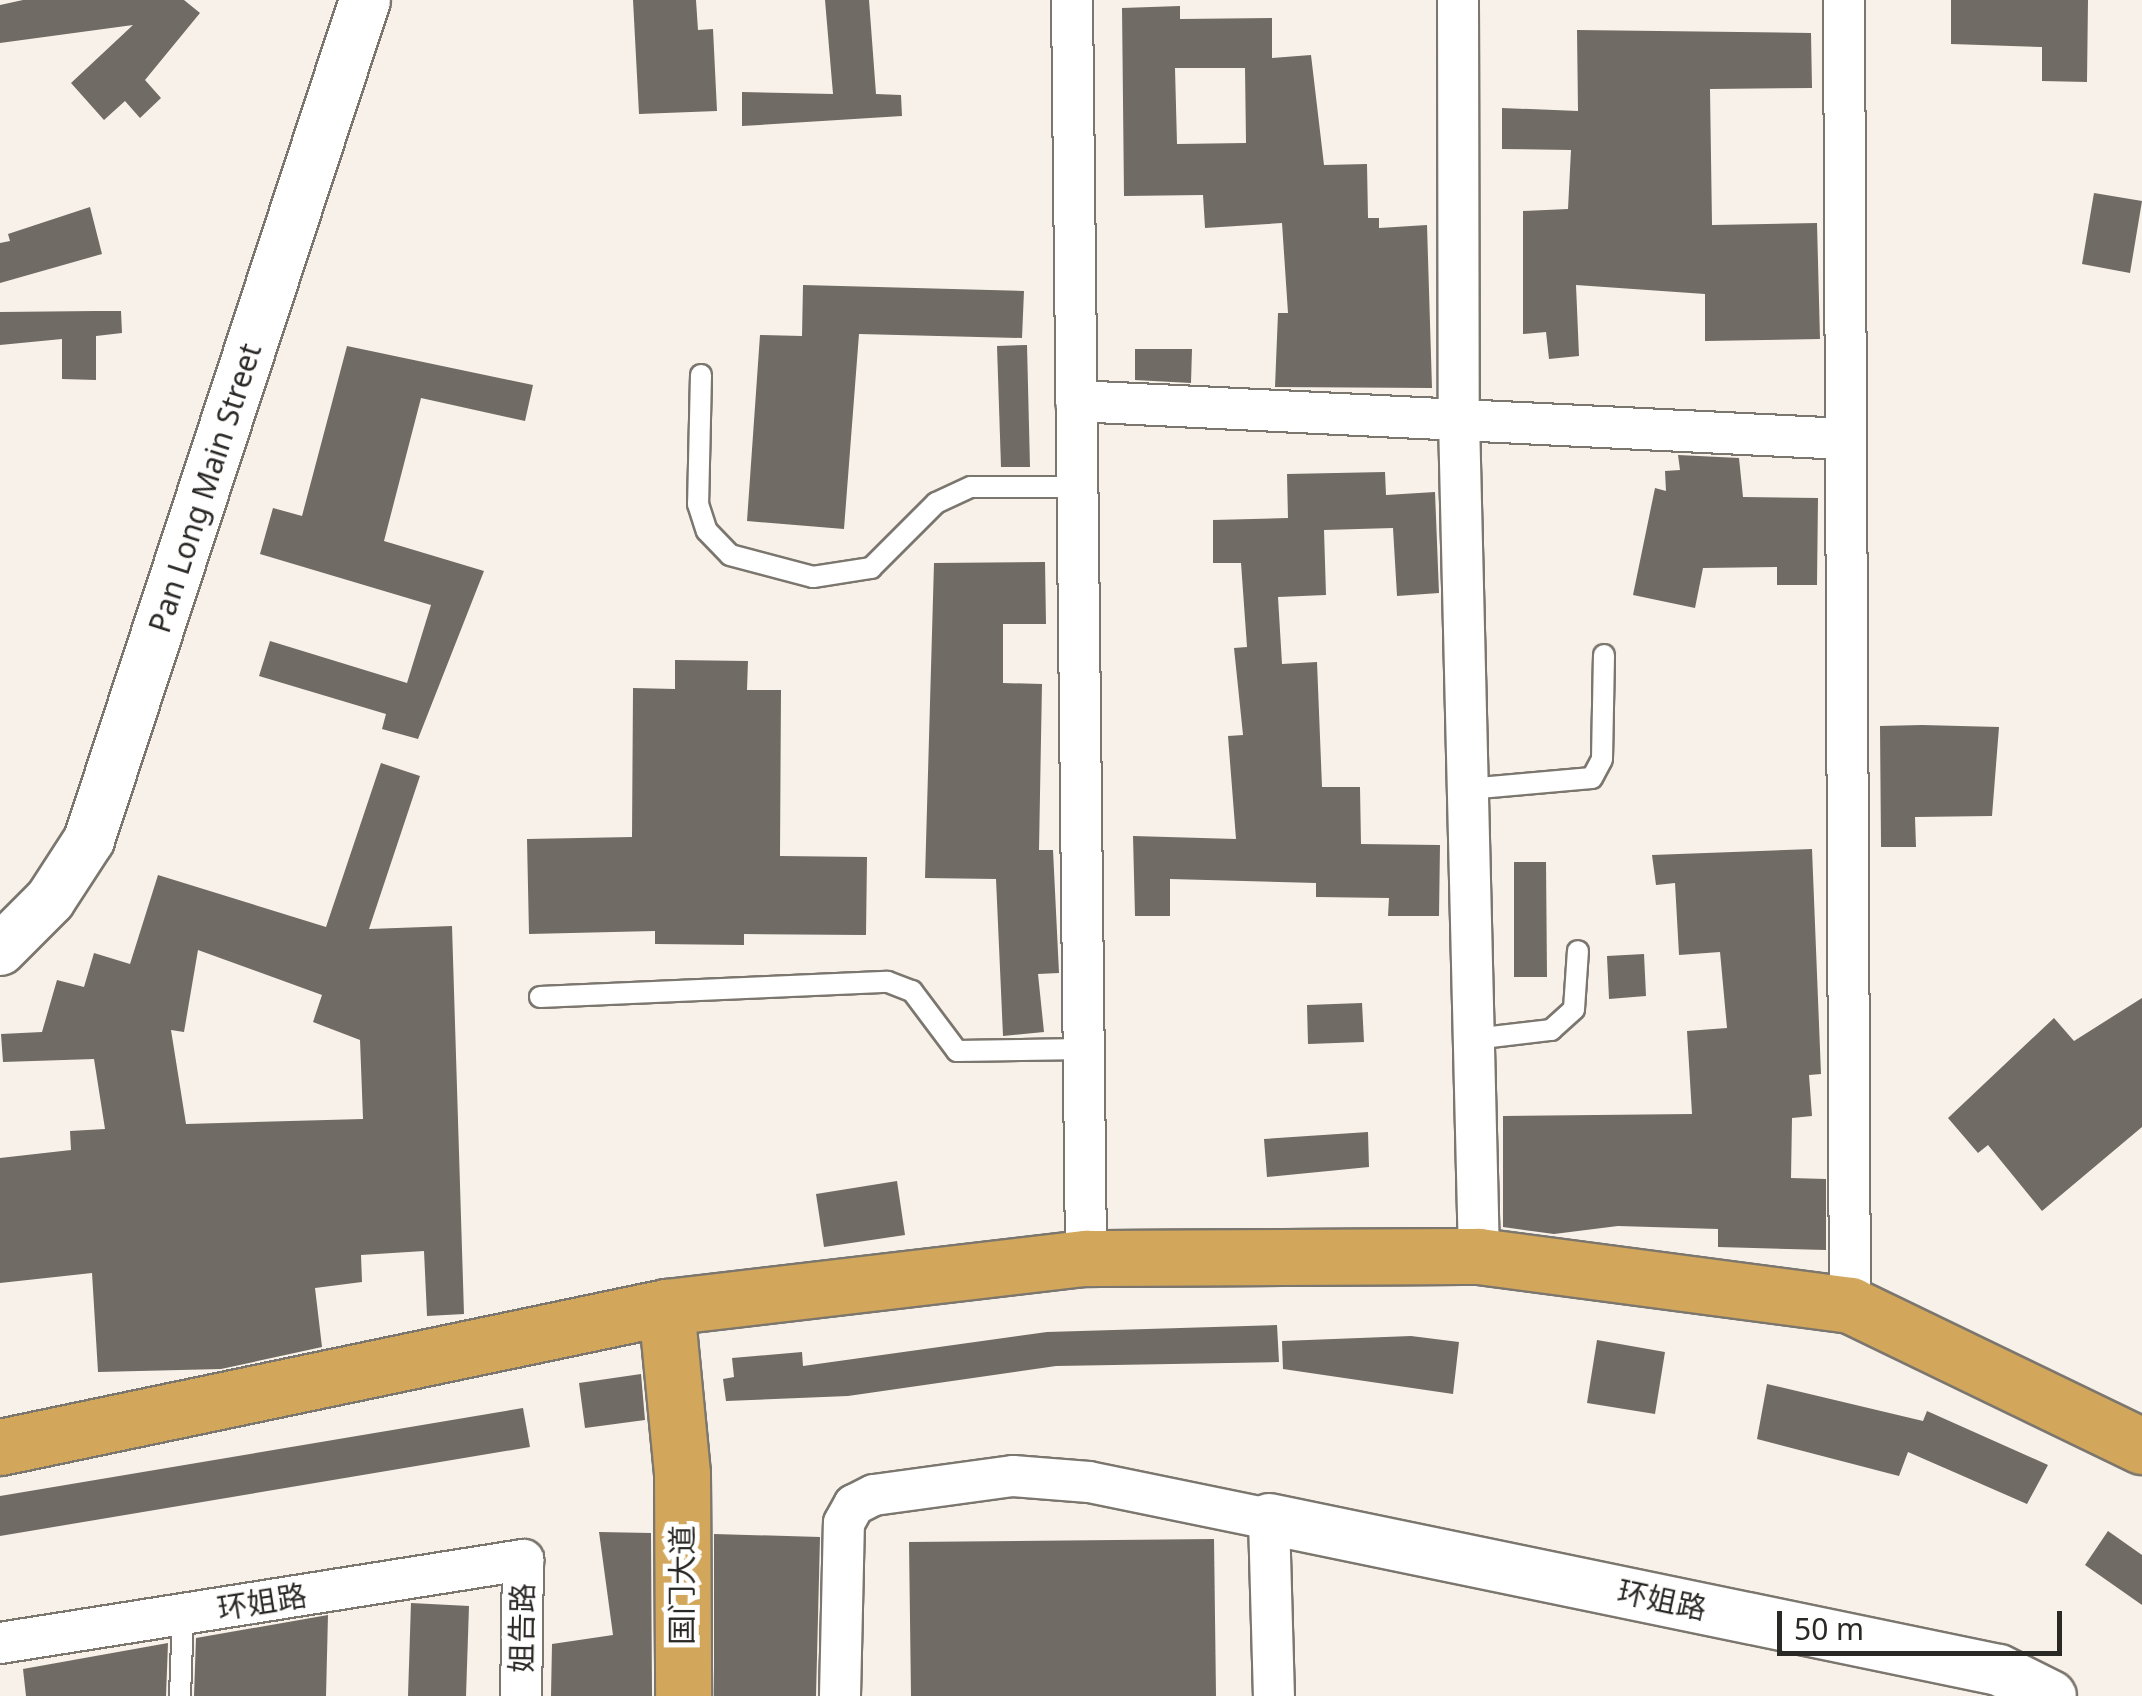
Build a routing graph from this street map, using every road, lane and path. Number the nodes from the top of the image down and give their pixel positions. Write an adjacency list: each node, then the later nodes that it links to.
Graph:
1 (365, 0): 12 (street, Pan Long Main Street)
2 (1072, 0): 6 (street)
3 (1458, 0): 7 (street)
4 (1844, 0): 8 (street)
5 (700, 375): 9 (lane)
6 (1076, 401): 7 (street); 9 (street)
7 (1459, 420): 8 (street); 11 (street)
8 (1844, 439): 19 (street)
9 (1077, 487): 16 (street)
10 (1604, 654): 11 (lane)
11 (1468, 789): 15 (street)
12 (0, 950)
13 (1578, 950): 15 (lane)
14 (540, 997): 16 (lane)
15 (1474, 1039): 17 (street)
16 (1084, 1049): 18 (street)
17 (1478, 1256): 18 (highway); 19 (highway)
18 (1086, 1258): 20 (highway)
19 (1850, 1304): 21 (highway)
20 (666, 1307): 22 (highway); 30 (highway, 国门大道)
21 (2142, 1446)
22 (0, 1447)
23 (1269, 1519): 27 (street, 环姐路); 31 (street); 32 (street)
24 (523, 1560): 25 (street, 环姐路); 29 (street, 姐告路)
25 (183, 1614): 26 (street, 环姐路); 28 (lane)
26 (0, 1643)
27 (2000, 1683): 33 (street, 环姐路)
28 (180, 1696)
29 (522, 1696)
30 (683, 1696)
31 (840, 1696)
32 (1274, 1696)
33 (2051, 1696)

